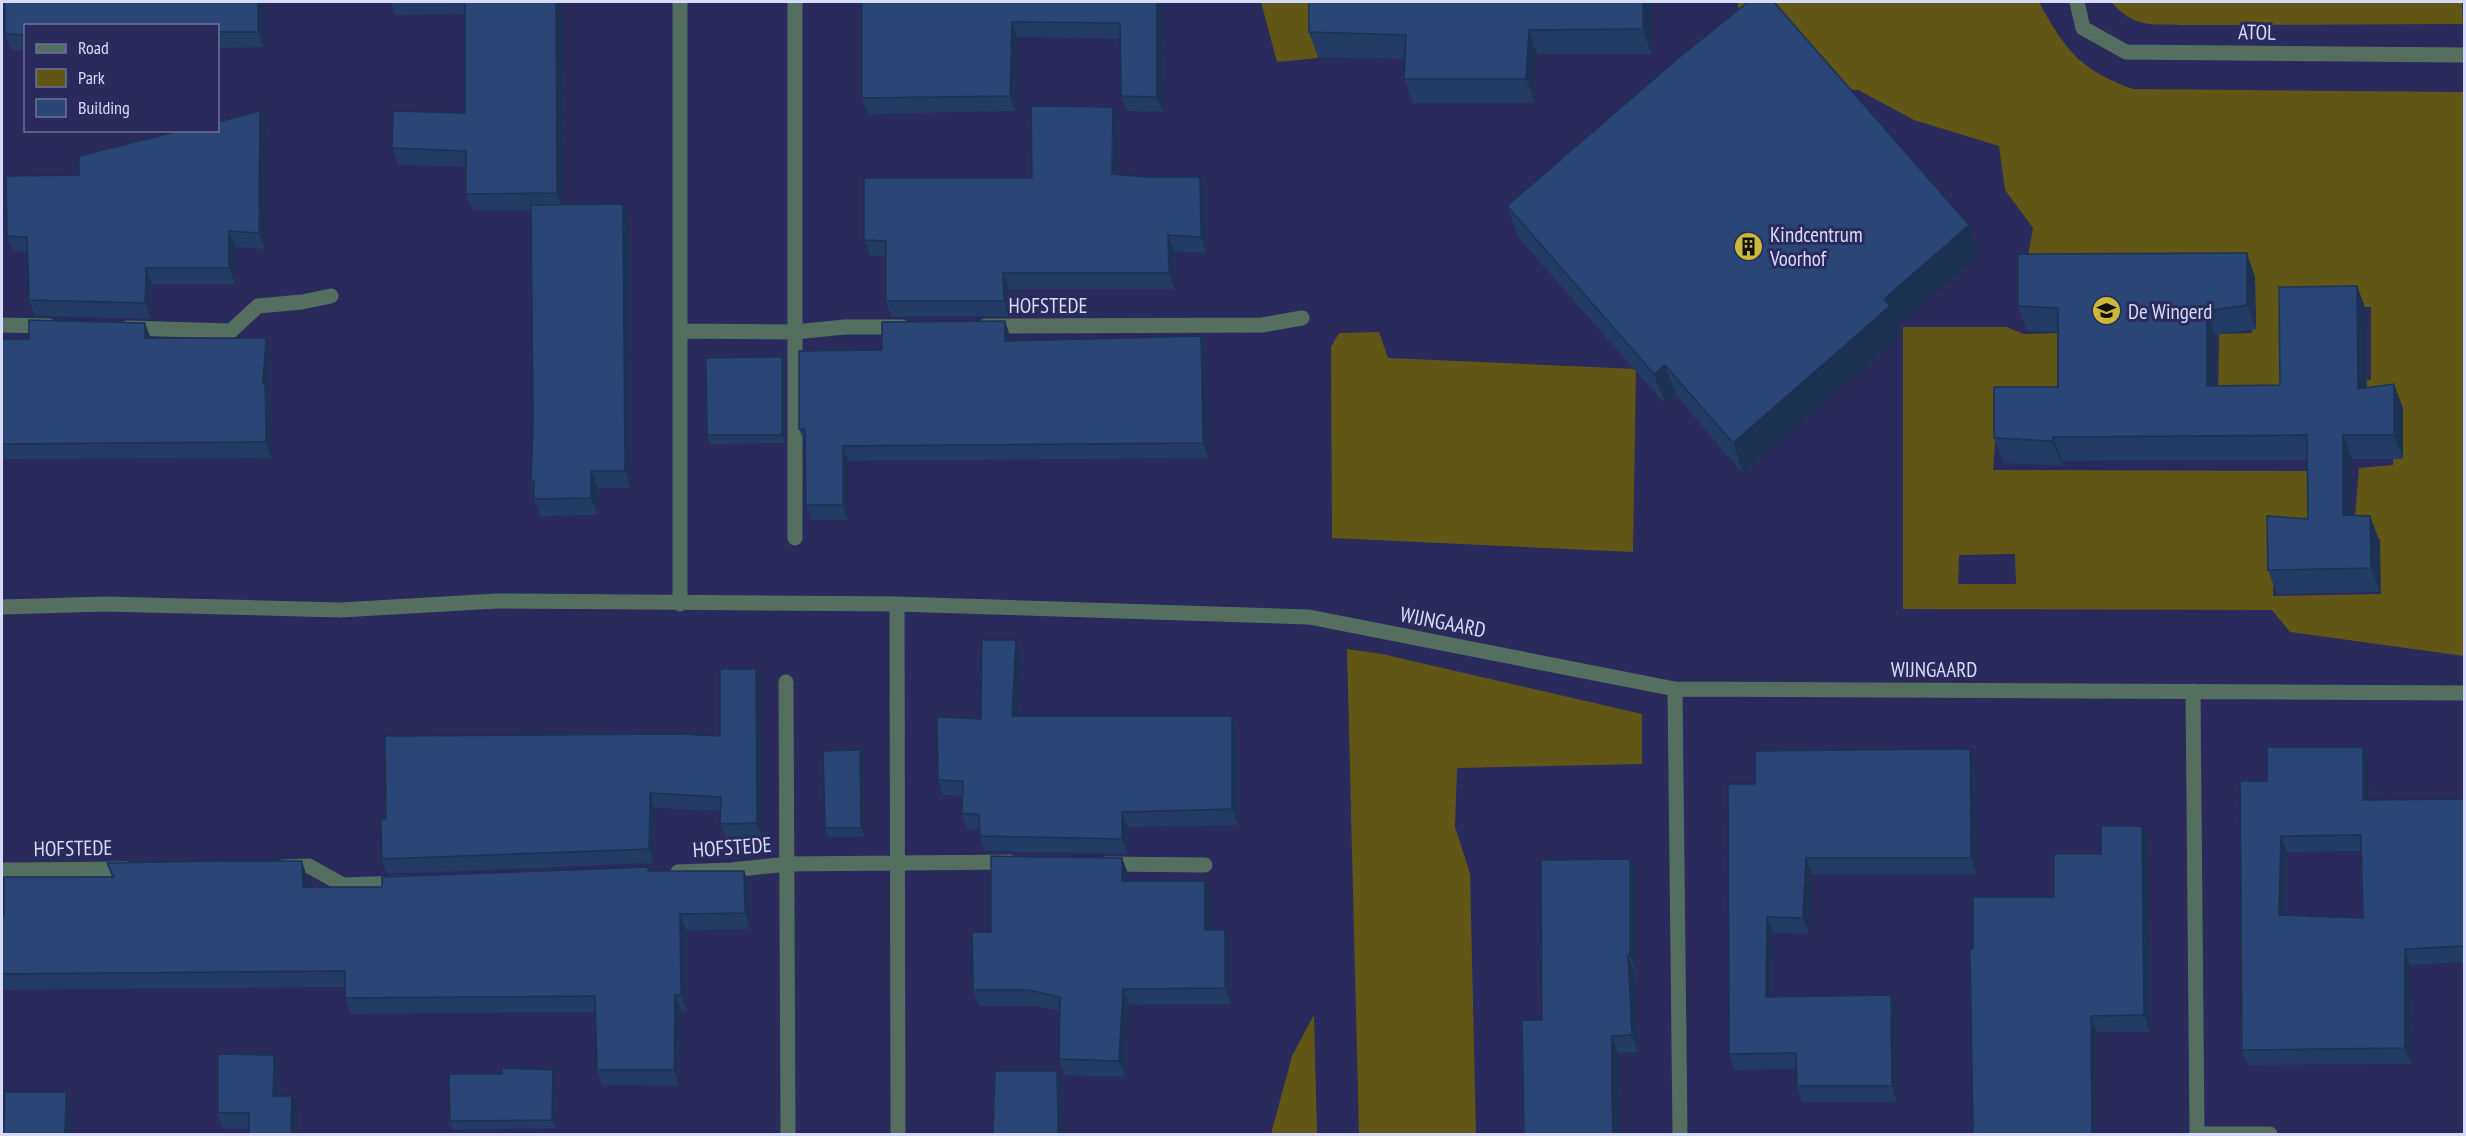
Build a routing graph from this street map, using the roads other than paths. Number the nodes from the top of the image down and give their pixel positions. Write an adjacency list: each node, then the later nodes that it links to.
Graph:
1 (680, 2): 12 (street)
2 (795, 2): 13 (street)
3 (2077, 2): 4 (street, ATOL)
4 (2464, 55)
5 (331, 296): 11 (street)
6 (1302, 318): 9 (street, HOFSTEDE)
7 (2, 325): 8 (street)
8 (63, 326)
9 (976, 326)
10 (916, 327): 13 (street)
11 (111, 328)
12 (680, 331): 13 (street); 15 (street)
13 (795, 332): 14 (street)
14 (795, 538)
15 (681, 604): 16 (street); 17 (street)
16 (897, 604): 19 (street, WIJNGAARD); 24 (street)
17 (2, 607)
18 (786, 682): 23 (street, HOFSTEDE)
19 (1675, 689): 20 (street, WIJNGAARD); 34 (street)
20 (2193, 692): 21 (street, WIJNGAARD); 35 (street)
21 (2464, 693)
22 (1022, 863): 24 (street, HOFSTEDE)
23 (788, 864): 24 (street, HOFSTEDE); 30 (street, HOFSTEDE); 32 (street, HOFSTEDE)
24 (898, 864): 33 (street)
25 (1091, 864): 26 (street)
26 (1205, 865)
27 (262, 867): 31 (street)
28 (144, 868): 29 (street, HOFSTEDE)
29 (2, 870)
30 (657, 872)
31 (413, 882)
32 (788, 1134)
33 (898, 1134)
34 (1680, 1134)
35 (2270, 1134)

